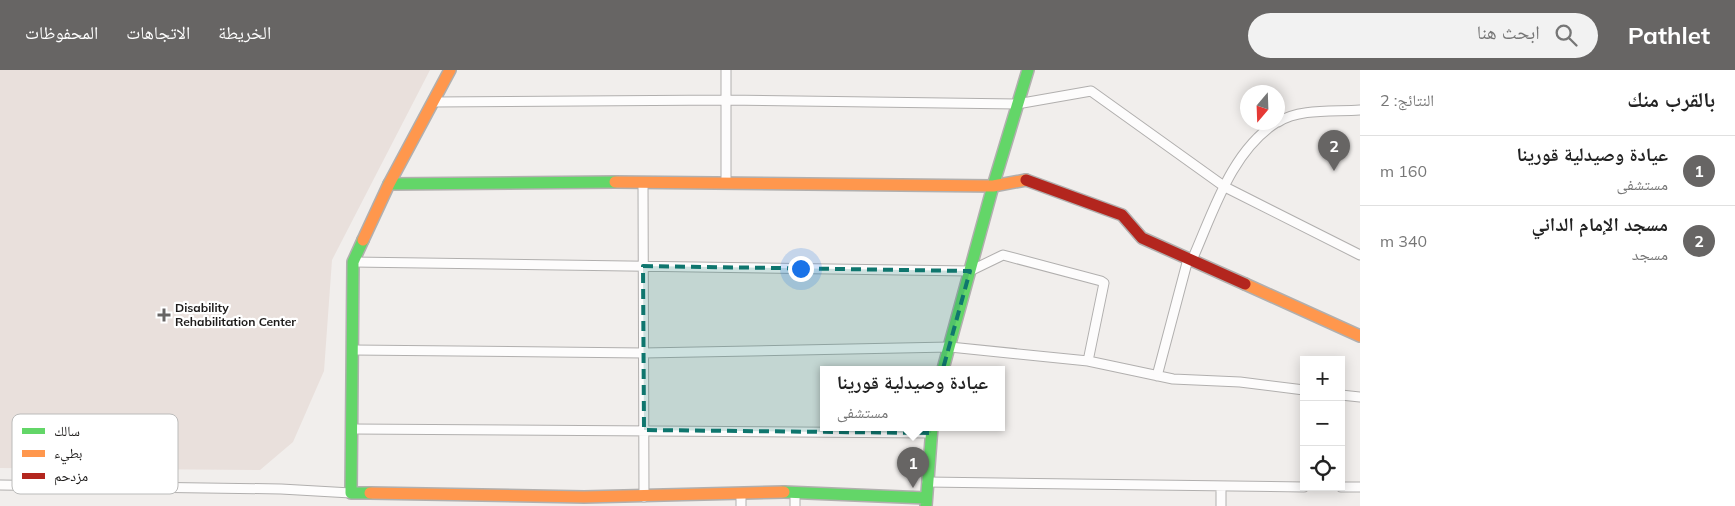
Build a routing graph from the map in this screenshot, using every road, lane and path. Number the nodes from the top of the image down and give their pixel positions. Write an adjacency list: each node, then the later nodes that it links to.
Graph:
1 (450, 70): 5 (street)
2 (726, 70): 4 (street)
3 (1028, 70): 6 (street)
4 (725, 100): 5 (street); 6 (street); 11 (street)
5 (434, 102): 12 (street)
6 (1017, 104): 13 (street); 14 (street)
7 (1360, 110): 8 (street)
8 (1285, 118)
9 (1265, 130): 14 (street)
10 (643, 182): 11 (street); 12 (street); 18 (street)
11 (726, 183): 13 (street)
12 (388, 184): 17 (street)
13 (993, 186): 16 (street); 19 (street)
14 (1225, 187): 15 (street); 16 (street)
15 (1360, 255)
16 (1190, 259): 20 (street); 26 (street)
17 (353, 262): 18 (street); 22 (street)
18 (643, 266): 19 (street); 23 (street)
19 (970, 271): 21 (street); 24 (street)
20 (1360, 336)
21 (950, 347): 23 (street); 24 (street); 25 (street)
22 (353, 350): 23 (street); 30 (street)
23 (643, 353): 31 (street)
24 (1088, 361): 26 (street)
25 (944, 366)
26 (1158, 376): 27 (street)
27 (1300, 390)
28 (1345, 395): 29 (street)
29 (1360, 397)
30 (352, 430): 31 (street); 41 (street)
31 (644, 430): 32 (street); 43 (street)
32 (820, 430)
33 (932, 431): 34 (street)
34 (927, 482): 35 (street); 45 (street)
35 (1221, 487): 36 (street); 48 (street)
36 (1300, 487)
37 (1345, 487): 38 (street)
38 (1360, 487)
39 (178, 488): 41 (street)
40 (796, 492): 42 (street); 45 (street); 47 (street)
41 (351, 493): 44 (street)
42 (741, 493): 43 (street); 46 (street)
43 (644, 496): 44 (street)
44 (584, 502)
45 (926, 502)
46 (741, 506)
47 (796, 506)
48 (1221, 506)

